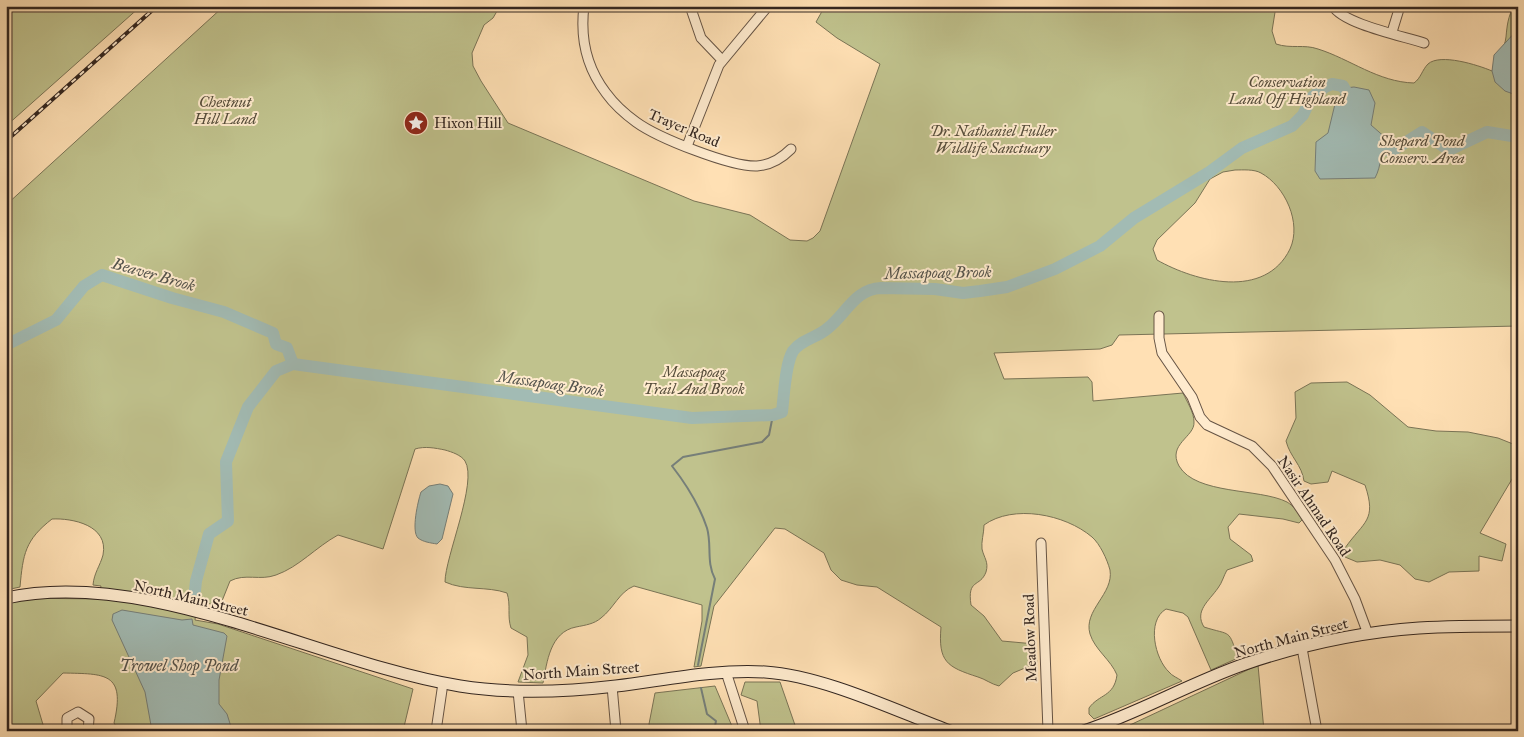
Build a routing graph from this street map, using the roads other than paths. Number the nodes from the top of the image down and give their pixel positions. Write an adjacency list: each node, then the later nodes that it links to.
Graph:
1 (584, 6): 9 (street, Trayer Road)
2 (690, 6): 8 (street)
3 (768, 6): 8 (street)
4 (1333, 6): 6 (street)
5 (1400, 6): 6 (street)
6 (1392, 32): 7 (street)
7 (1424, 44)
8 (722, 60): 9 (street)
9 (687, 146): 10 (street, Trayer Road)
10 (791, 149)
11 (1159, 316): 15 (street, Nasir Ahmad Road)
12 (1041, 544): 28 (street, Meadow Road)
13 (6, 598): 18 (main road, North Main Street)
14 (1518, 626): 15 (main road, North Main Street)
15 (1368, 634): 16 (main road, North Main Street)
16 (1302, 648): 29 (main road, North Main Street); 30 (street)
17 (726, 672): 19 (main road, North Main Street); 26 (street); 27 (main road, North Main Street)
18 (443, 683): 20 (main road, North Main Street); 23 (street)
19 (612, 686): 20 (main road, North Main Street); 25 (street)
20 (518, 691): 24 (street)
21 (67, 731): 22 (street)
22 (88, 731)
23 (436, 731)
24 (522, 731)
25 (616, 731)
26 (745, 731)
27 (950, 731)
28 (1048, 731)
29 (1084, 731)
30 (1317, 731)

